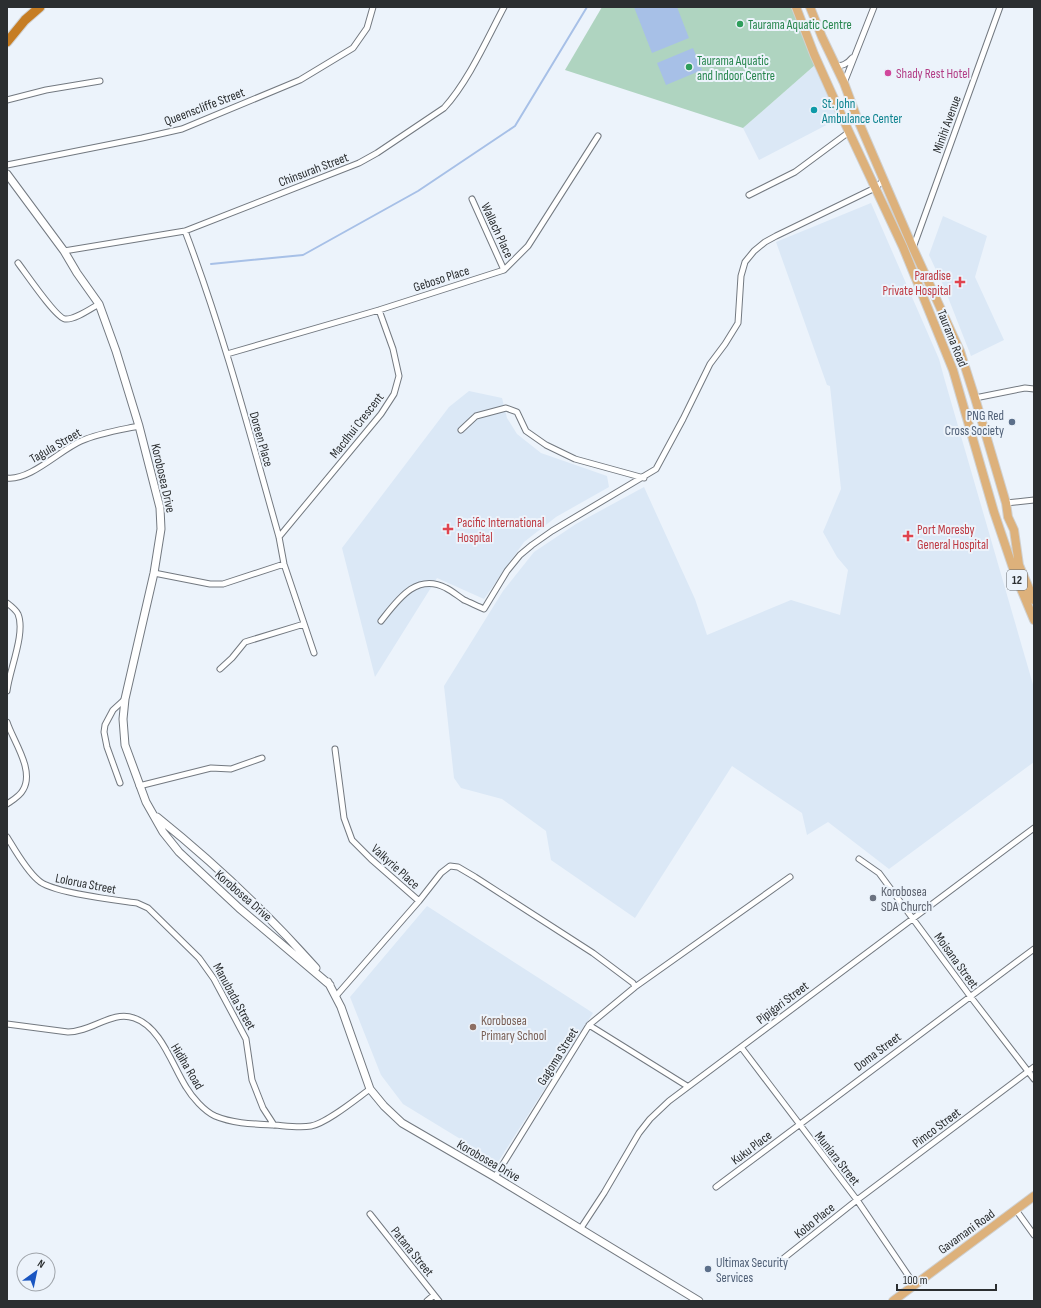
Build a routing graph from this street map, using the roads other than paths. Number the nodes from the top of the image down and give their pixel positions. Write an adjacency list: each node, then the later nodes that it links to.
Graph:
1 (40, 7): 8 (highway)
2 (373, 7): 17 (street, Queenscliffe Street)
3 (504, 7): 23 (street, Chinsurah Street)
4 (796, 7): 13 (main road, Taurama Road / 12)
5 (810, 7): 10 (main road, Taurama Road / 12)
6 (874, 7): 9 (street)
7 (1000, 7): 24 (street, Minihi Avenue)
8 (7, 42)
9 (855, 54): 10 (street); 12 (street)
10 (834, 63): 12 (main road, Taurama Road / 12)
11 (100, 81): 14 (street)
12 (845, 86): 13 (main road); 19 (main road, Taurama Road / 12)
13 (832, 94): 15 (main road, Taurama Road / 12)
14 (7, 100)
15 (849, 132): 20 (main road, Taurama Road / 12); 21 (street)
16 (598, 136): 27 (street, Geboso Place)
17 (7, 165)
18 (8, 176): 25 (main road, Korobosea Drive)
19 (884, 180): 20 (street); 24 (main road, Taurama Road / 12)
20 (875, 188): 36 (street); 44 (main road, Taurama Road / 12)
21 (749, 195)
22 (472, 199): 27 (street, Wallach Place)
23 (185, 231): 25 (street, Chinsurah Street); 30 (street, Doreen Place)
24 (913, 248): 32 (main road, Taurama Road / 12)
25 (64, 251): 28 (main road, Korobosea Drive)
26 (18, 263): 28 (street)
27 (504, 270): 29 (street, Geboso Place)
28 (99, 304): 33 (main road, Korobosea Drive)
29 (379, 310): 30 (street, Geboso Place); 39 (street, Macdhui Crescent)
30 (227, 354): 39 (street, Doreen Place)
31 (1034, 389): 32 (street)
32 (975, 398): 38 (main road, Taurama Road / 12)
33 (139, 426): 35 (street, Tagula Street); 41 (main road, Korobosea Drive)
34 (461, 430): 36 (street)
35 (7, 478)
36 (644, 478): 45 (street)
37 (1034, 500): 38 (street)
38 (1006, 503): 42 (main road, Taurama Road / 12)
39 (278, 537): 40 (street, Doreen Place)
40 (284, 564): 41 (street); 46 (street, Doreen Place)
41 (154, 573): 50 (main road, Korobosea Drive)
42 (1034, 600)
43 (7, 603): 49 (street)
44 (1034, 620)
45 (381, 621)
46 (304, 624): 47 (street, Doreen Place); 48 (street)
47 (314, 653)
48 (220, 669)
49 (7, 691)
50 (125, 699): 54 (street); 55 (main road, Korobosea Drive)
51 (7, 722): 56 (street)
52 (335, 749): 62 (street, Valkyrie Place)
53 (262, 758): 55 (street)
54 (120, 783)
55 (139, 786): 57 (main road, Korobosea Drive)
56 (7, 804)
57 (154, 814): 66 (main road, Korobosea Drive); 66 (main road, Korobosea Drive)
58 (1034, 828): 64 (street, Pipigari Street)
59 (7, 837): 63 (street, Lolorua Street)
60 (859, 859): 64 (street, Moisana Street)
61 (790, 877): 67 (street)
62 (419, 901): 67 (street); 68 (street, Valkyrie Place)
63 (137, 903): 79 (street, Manubada Street)
64 (912, 918): 69 (street, Moisana Street); 72 (street, Pipigari Street)
65 (1034, 948): 69 (street, Doma Street)
66 (330, 985): 68 (main road, Korobosea Drive)
67 (635, 987): 71 (street)
68 (336, 996): 77 (main road, Korobosea Drive)
69 (970, 996): 74 (street, Moisana Street); 78 (street, Doma Street)
70 (7, 1024): 79 (street, Hidiha Road)
71 (590, 1025): 76 (street, Gagoma Street); 80 (street, Gagoma Street)
72 (741, 1047): 76 (street, Pipigari Street); 78 (street, Muniara Street)
73 (1034, 1066): 74 (street, Pimco Street)
74 (1028, 1071): 75 (street, Moisana Street); 83 (street, Pimco Street)
75 (1034, 1078)
76 (687, 1086): 86 (street, Pipigari Street)
77 (370, 1089): 79 (street, Hidiha Road); 80 (main road, Korobosea Drive)
78 (798, 1124): 81 (street, Kuku Place); 83 (street, Muniara Street)
79 (274, 1125)
80 (495, 1177): 86 (main road, Korobosea Drive)
81 (716, 1187)
82 (1034, 1196): 84 (main road, Gavamani Road)
83 (857, 1200): 88 (street, Kobo Place); 89 (street, Muniara Street)
84 (1016, 1210): 87 (street); 89 (main road, Gavamani Road)
85 (370, 1214): 90 (street, Patana Street)
86 (581, 1228): 93 (main road, Korobosea Drive)
87 (1034, 1235)
88 (784, 1258)
89 (914, 1284): 94 (main road, Gavamani Road)
90 (434, 1295): 91 (street); 92 (street, Patana Street)
91 (427, 1301)
92 (439, 1301)
93 (700, 1301)
94 (893, 1301)

